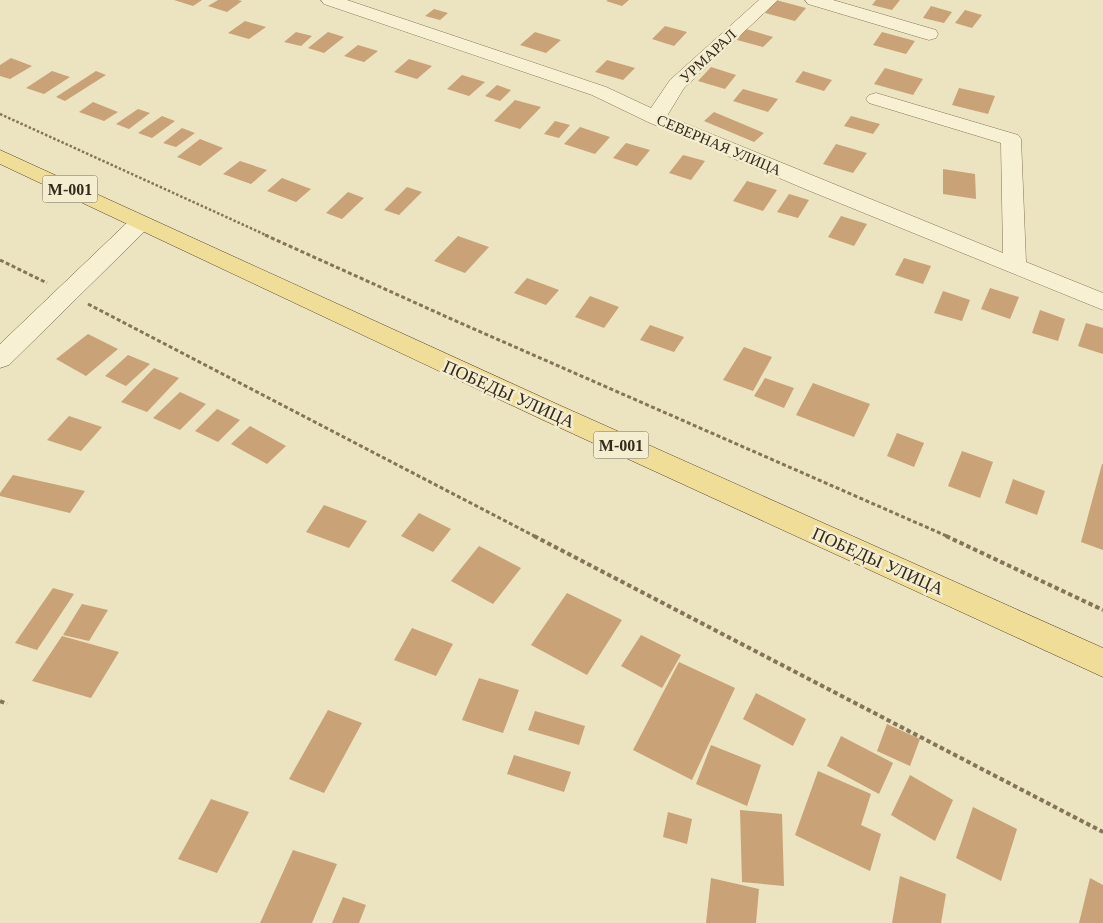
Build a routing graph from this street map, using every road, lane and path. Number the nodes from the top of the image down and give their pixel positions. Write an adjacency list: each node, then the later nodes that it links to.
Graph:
1 (330, 0): 7 (street, СЕВЕРНАЯ УЛИЦА)
2 (769, 0): 7 (street, УРМАРАЛ)
3 (814, 0): 4 (street)
4 (929, 34)
5 (876, 99): 11 (street)
6 (0, 114): 15 (path)
7 (655, 118): 11 (street, СЕВЕРНАЯ УЛИЦА)
8 (0, 156): 9 (main road, ПОБЕДЫ УЛИЦА / М-001)
9 (140, 223): 12 (street); 16 (main road, ПОБЕДЫ УЛИЦА / М-001)
10 (0, 260): 12 (path)
11 (1015, 267): 13 (street, СЕВЕРНАЯ УЛИЦА)
12 (68, 294): 14 (street); 19 (path)
13 (1103, 302)
14 (0, 359)
15 (1103, 610)
16 (1103, 663)
17 (0, 701): 18 (path)
18 (7, 704)
19 (1103, 832)

